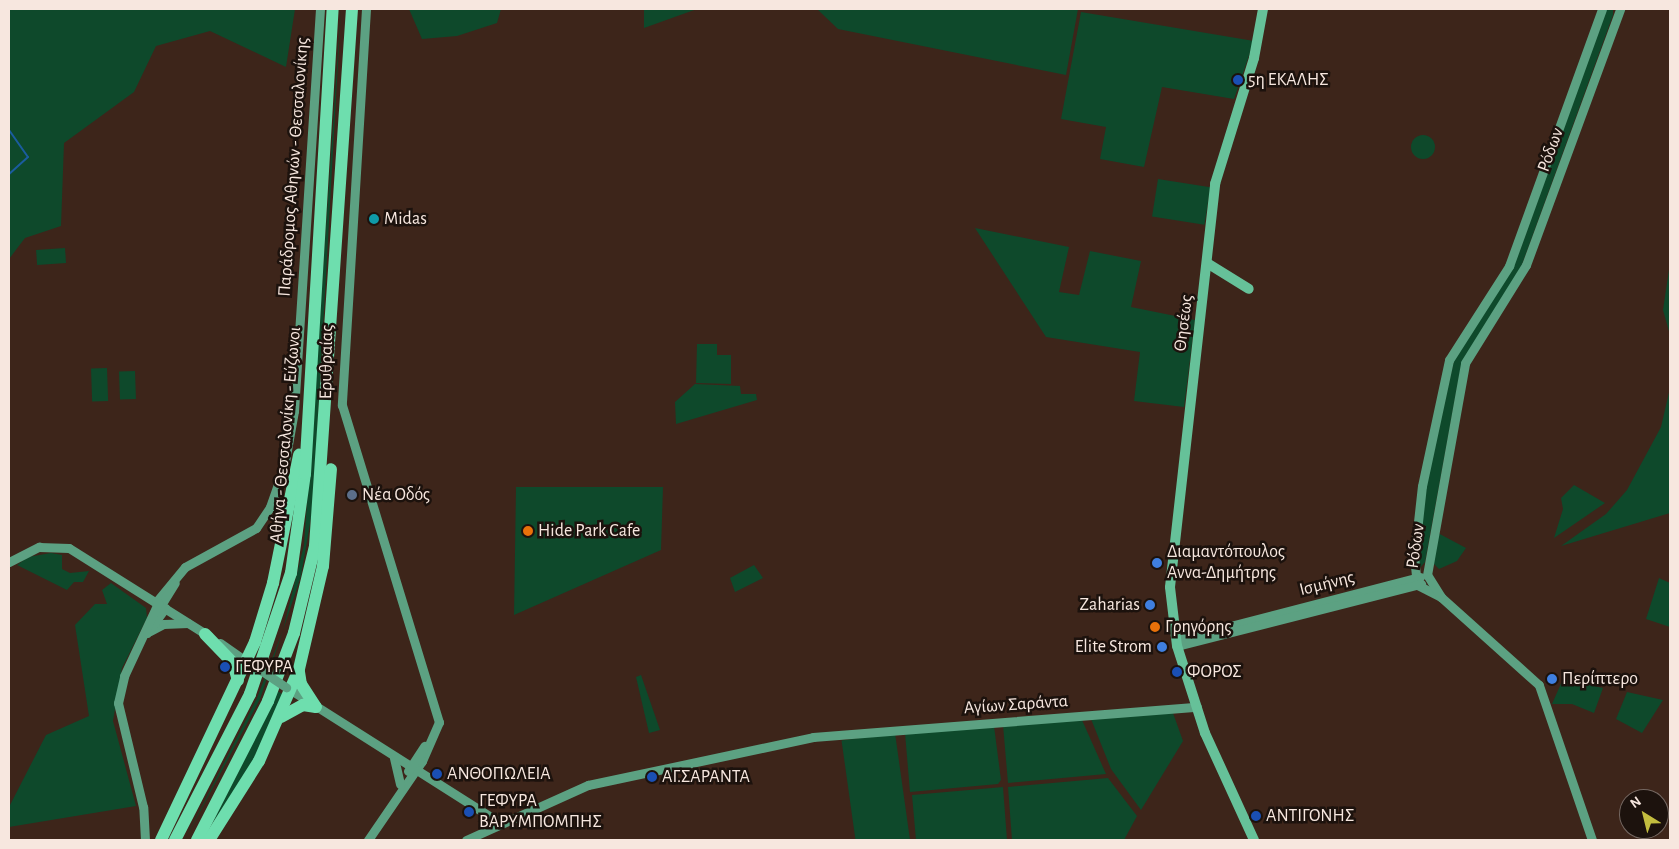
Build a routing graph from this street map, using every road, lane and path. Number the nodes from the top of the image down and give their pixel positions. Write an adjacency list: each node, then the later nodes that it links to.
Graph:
1 (320, 9): 13 (main road, Παράδρομος Αθηνών - Θεσσαλονίκης)
2 (333, 9): 10 (highway, Αθήνα - Θεσσαλονίκη - Εύζωνοι)
3 (352, 9): 11 (highway, Αθήνα - Θεσσαλονίκη - Εύζωνοι)
4 (366, 9): 29 (main road, Ερυθραίας)
5 (1263, 9): 8 (main road, Θησέως)
6 (1602, 9): 15 (main road, Ρόδων)
7 (1620, 9): 14 (main road, Ρόδων)
8 (1207, 263): 9 (main road); 23 (main road, Θησέως)
9 (1249, 289)
10 (308, 401): 25 (highway); 41 (highway, Αθήνα - Θεσσαλονίκη - Εύζωνοι)
11 (327, 403): 26 (highway); 42 (highway, Αθήνα - Θεσσαλονίκη - Εύζωνοι)
12 (9, 562): 18 (main road)
13 (178, 575): 16 (main road, Παράδρομος Αθηνών - Θεσσαλονίκης); 18 (main road, Παράδρομος Αθηνών - Θεσσαλονίκης)
14 (1428, 579): 15 (main road, Ισμήνης); 17 (main road, Ρόδων)
15 (1416, 582): 17 (main road, Ρόδων); 23 (main road, Ισμήνης)
16 (172, 589): 18 (main road, Παράδρομος Αθηνών - Θεσσαλονίκης); 19 (main road)
17 (1441, 598): 47 (main road)
18 (160, 604): 19 (main road); 21 (main road, Παράδρομος Αθηνών - Θεσσαλονίκης); 24 (main road, Παράδρομος Αθηνών - Θεσσαλονίκης)
19 (176, 615): 20 (main road)
20 (189, 623): 21 (main road); 22 (main road)
21 (147, 632): 24 (main road, Παράδρομος Αθηνών - Θεσσαλονίκης)
22 (205, 634): 25 (main road); 27 (highway)
23 (1177, 643): 30 (main road, Θησέως)
24 (137, 648): 39 (main road, Παράδρομος Αθηνών - Θεσσαλονίκης)
25 (250, 664): 27 (highway); 28 (main road, bridge)
26 (299, 670): 28 (highway); 31 (highway)
27 (236, 684): 40 (highway)
28 (289, 689): 31 (main road); 32 (highway)
29 (433, 703): 33 (main road, Ερυθραίας); 35 (main road, Ερυθραίας)
30 (1196, 704): 38 (main road, Αγίων Σαράντα); 46 (main road, Θησέως)
31 (316, 707): 32 (highway); 34 (main road)
32 (279, 719): 43 (highway)
33 (422, 750): 34 (main road); 35 (main road, Ερυθραίας)
34 (392, 756): 35 (main road); 37 (main road)
35 (413, 769): 36 (main road); 37 (main road)
36 (429, 780): 37 (main road); 38 (main road)
37 (402, 786): 44 (main road)
38 (500, 823): 45 (main road, Αγίων Σαράντα)
39 (145, 840)
40 (161, 840)
41 (175, 840)
42 (197, 840)
43 (209, 840)
44 (368, 840)
45 (466, 840)
46 (1254, 840)
47 (1592, 840)

